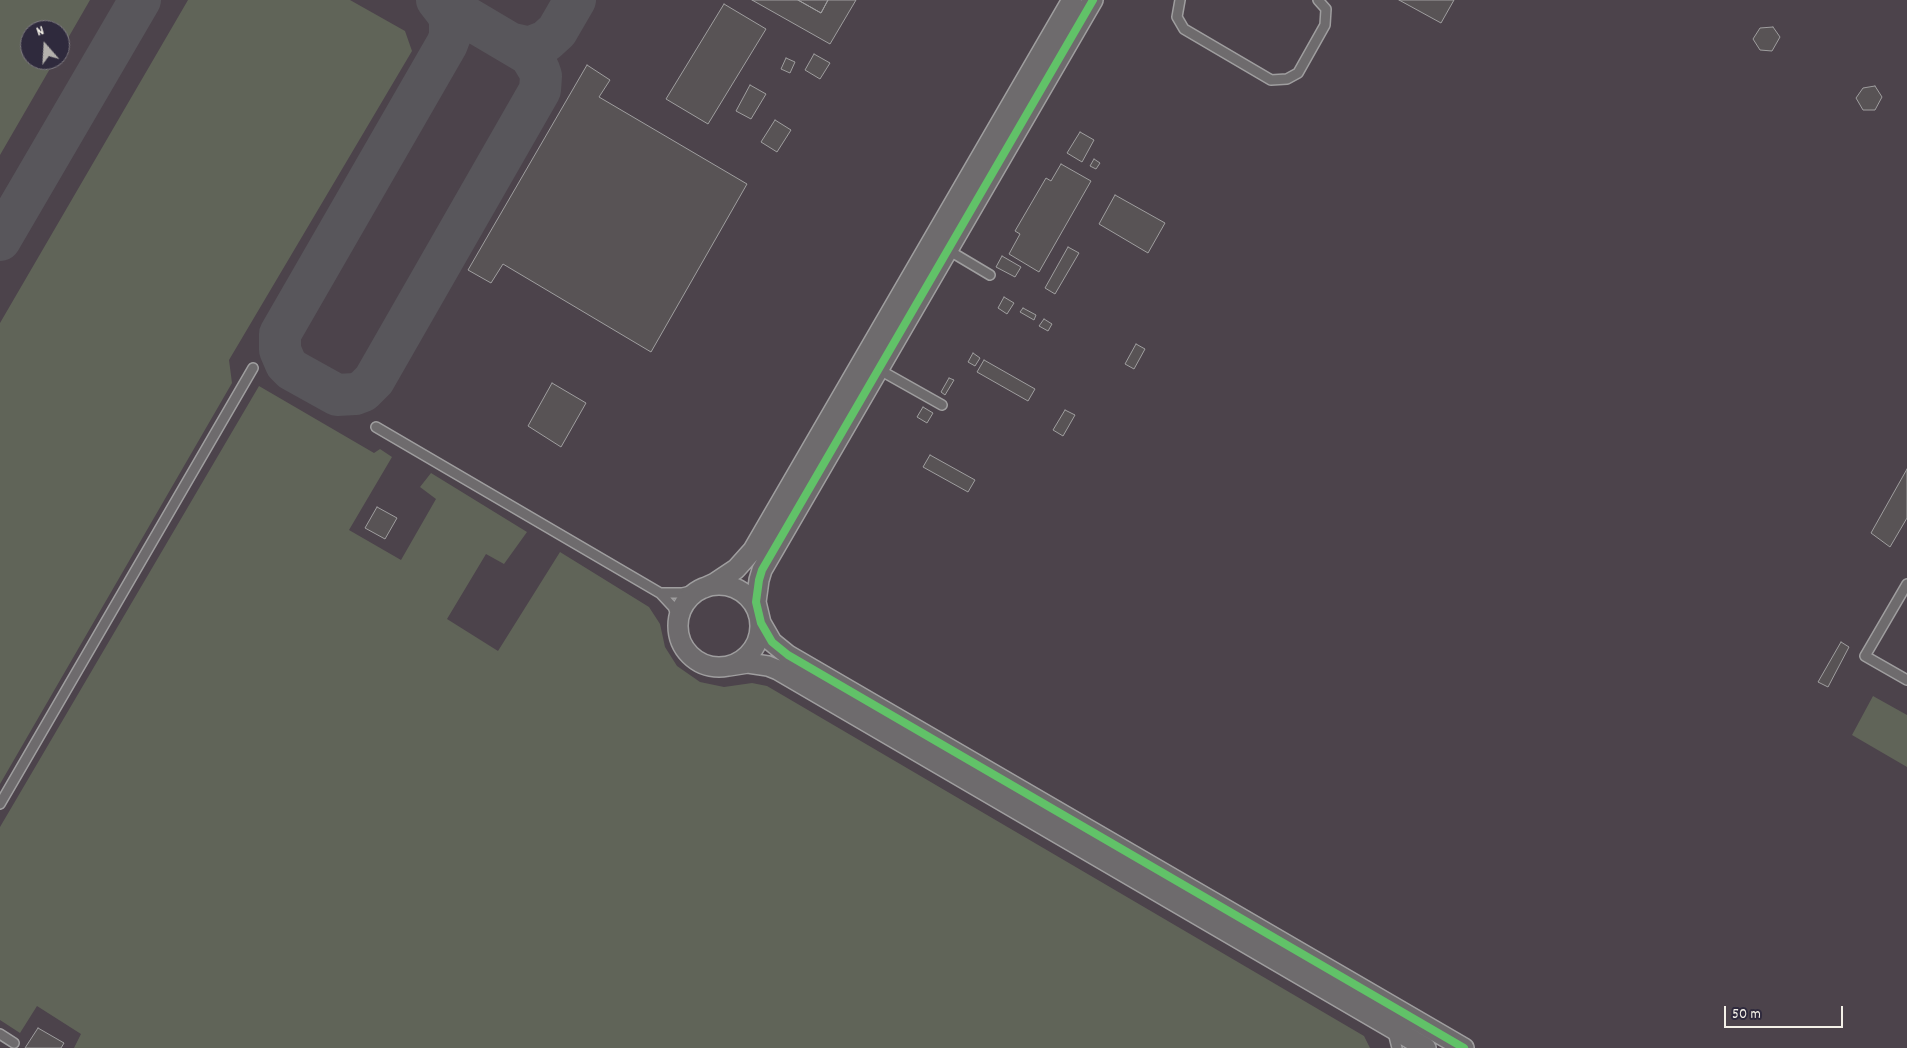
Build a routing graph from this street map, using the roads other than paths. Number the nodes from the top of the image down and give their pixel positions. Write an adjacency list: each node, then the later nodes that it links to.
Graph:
1 (1072, 0): 7 (street)
2 (1094, 0): 5 (street)
3 (1180, 0): 4 (lane)
4 (1318, 0)
5 (948, 250): 6 (lane); 7 (street)
6 (990, 274)
7 (871, 365): 9 (lane); 12 (street); 14 (street)
8 (253, 368): 18 (lane)
9 (942, 405)
10 (376, 426): 13 (lane)
11 (1907, 584): 17 (lane)
12 (704, 588): 13 (lane); 14 (street); 15 (street)
13 (660, 593): 15 (lane)
14 (758, 613): 16 (street); 19 (street)
15 (678, 630): 16 (street)
16 (728, 666): 21 (street)
17 (1907, 680)
18 (0, 804)
19 (1327, 968): 20 (street); 21 (street)
20 (1348, 980): 22 (street); 29 (street)
21 (1318, 985): 22 (street)
22 (1338, 997): 23 (street)
23 (1384, 1024): 26 (lane); 28 (street)
24 (0, 1034): 25 (lane)
25 (14, 1043)
26 (1397, 1048)
27 (1412, 1048): 28 (lane)
28 (1426, 1048)
29 (1464, 1048)

